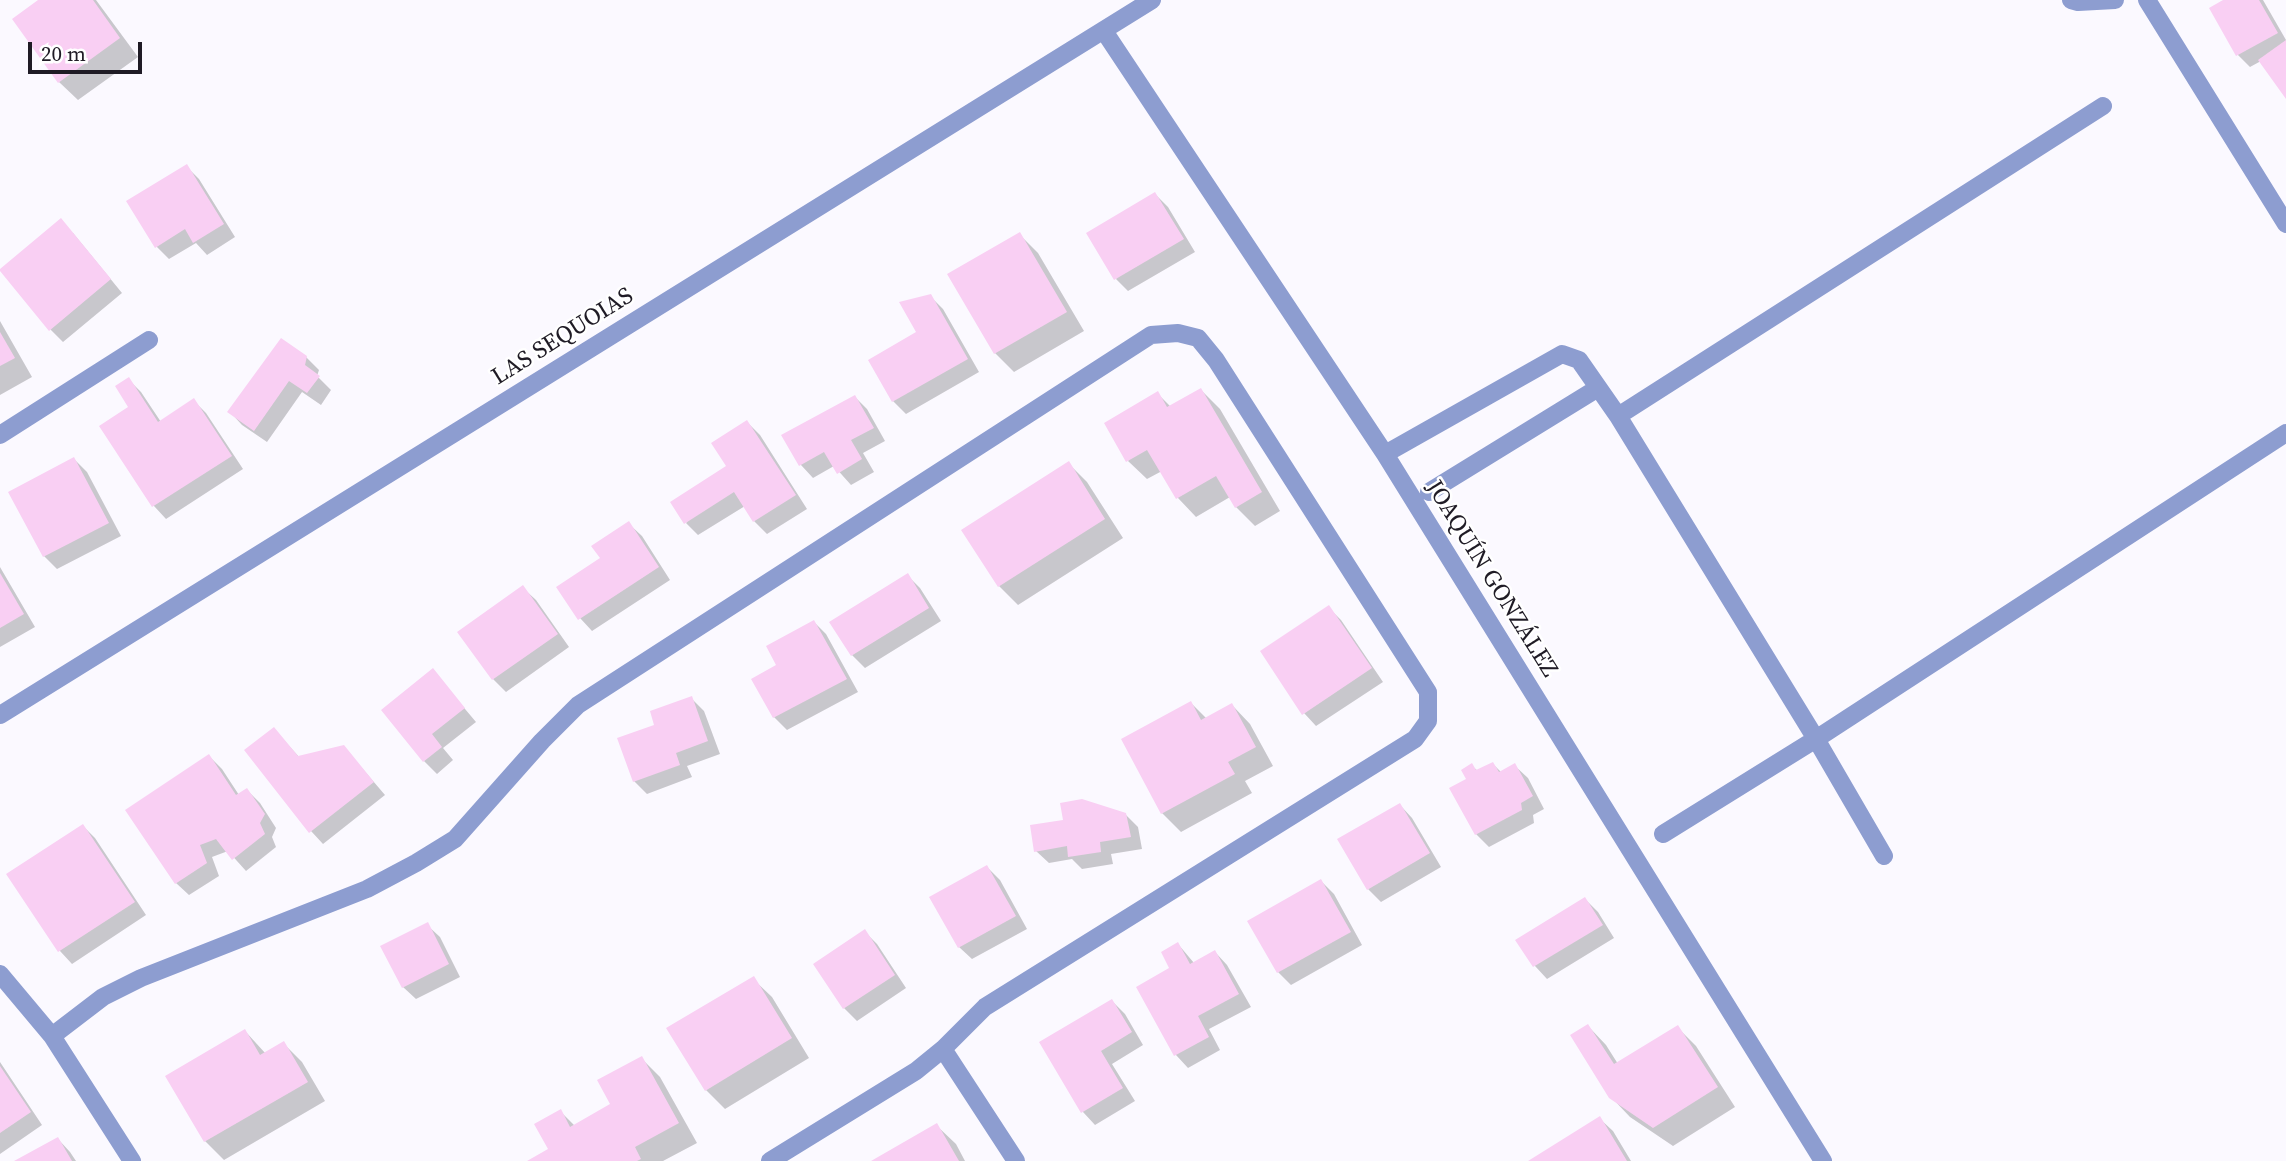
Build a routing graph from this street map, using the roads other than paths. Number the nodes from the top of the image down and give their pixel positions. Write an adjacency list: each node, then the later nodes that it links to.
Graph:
1 (1152, 0): 5 (street, LAS SEQUOIAS)
2 (2071, 0): 3 (street)
3 (2115, 0)
4 (2147, 0): 7 (street)
5 (1104, 31): 13 (street, JOAQUÍN GONZÁLEZ); 15 (street, LAS SEQUOIAS)
6 (2103, 106): 10 (street)
7 (2286, 224)
8 (149, 340): 12 (street)
9 (1598, 388): 10 (street); 13 (street); 14 (street)
10 (1618, 416): 16 (street)
11 (2286, 433): 16 (street)
12 (0, 435)
13 (1385, 454): 25 (street, JOAQUÍN GONZÁLEZ)
14 (1429, 492)
15 (0, 715)
16 (1816, 739): 17 (street); 18 (street)
17 (1663, 834)
18 (1884, 856)
19 (0, 974): 20 (street)
20 (52, 1036): 21 (street); 22 (street)
21 (943, 1049): 23 (street); 24 (street)
22 (132, 1161)
23 (770, 1161)
24 (1016, 1161)
25 (1823, 1161)

